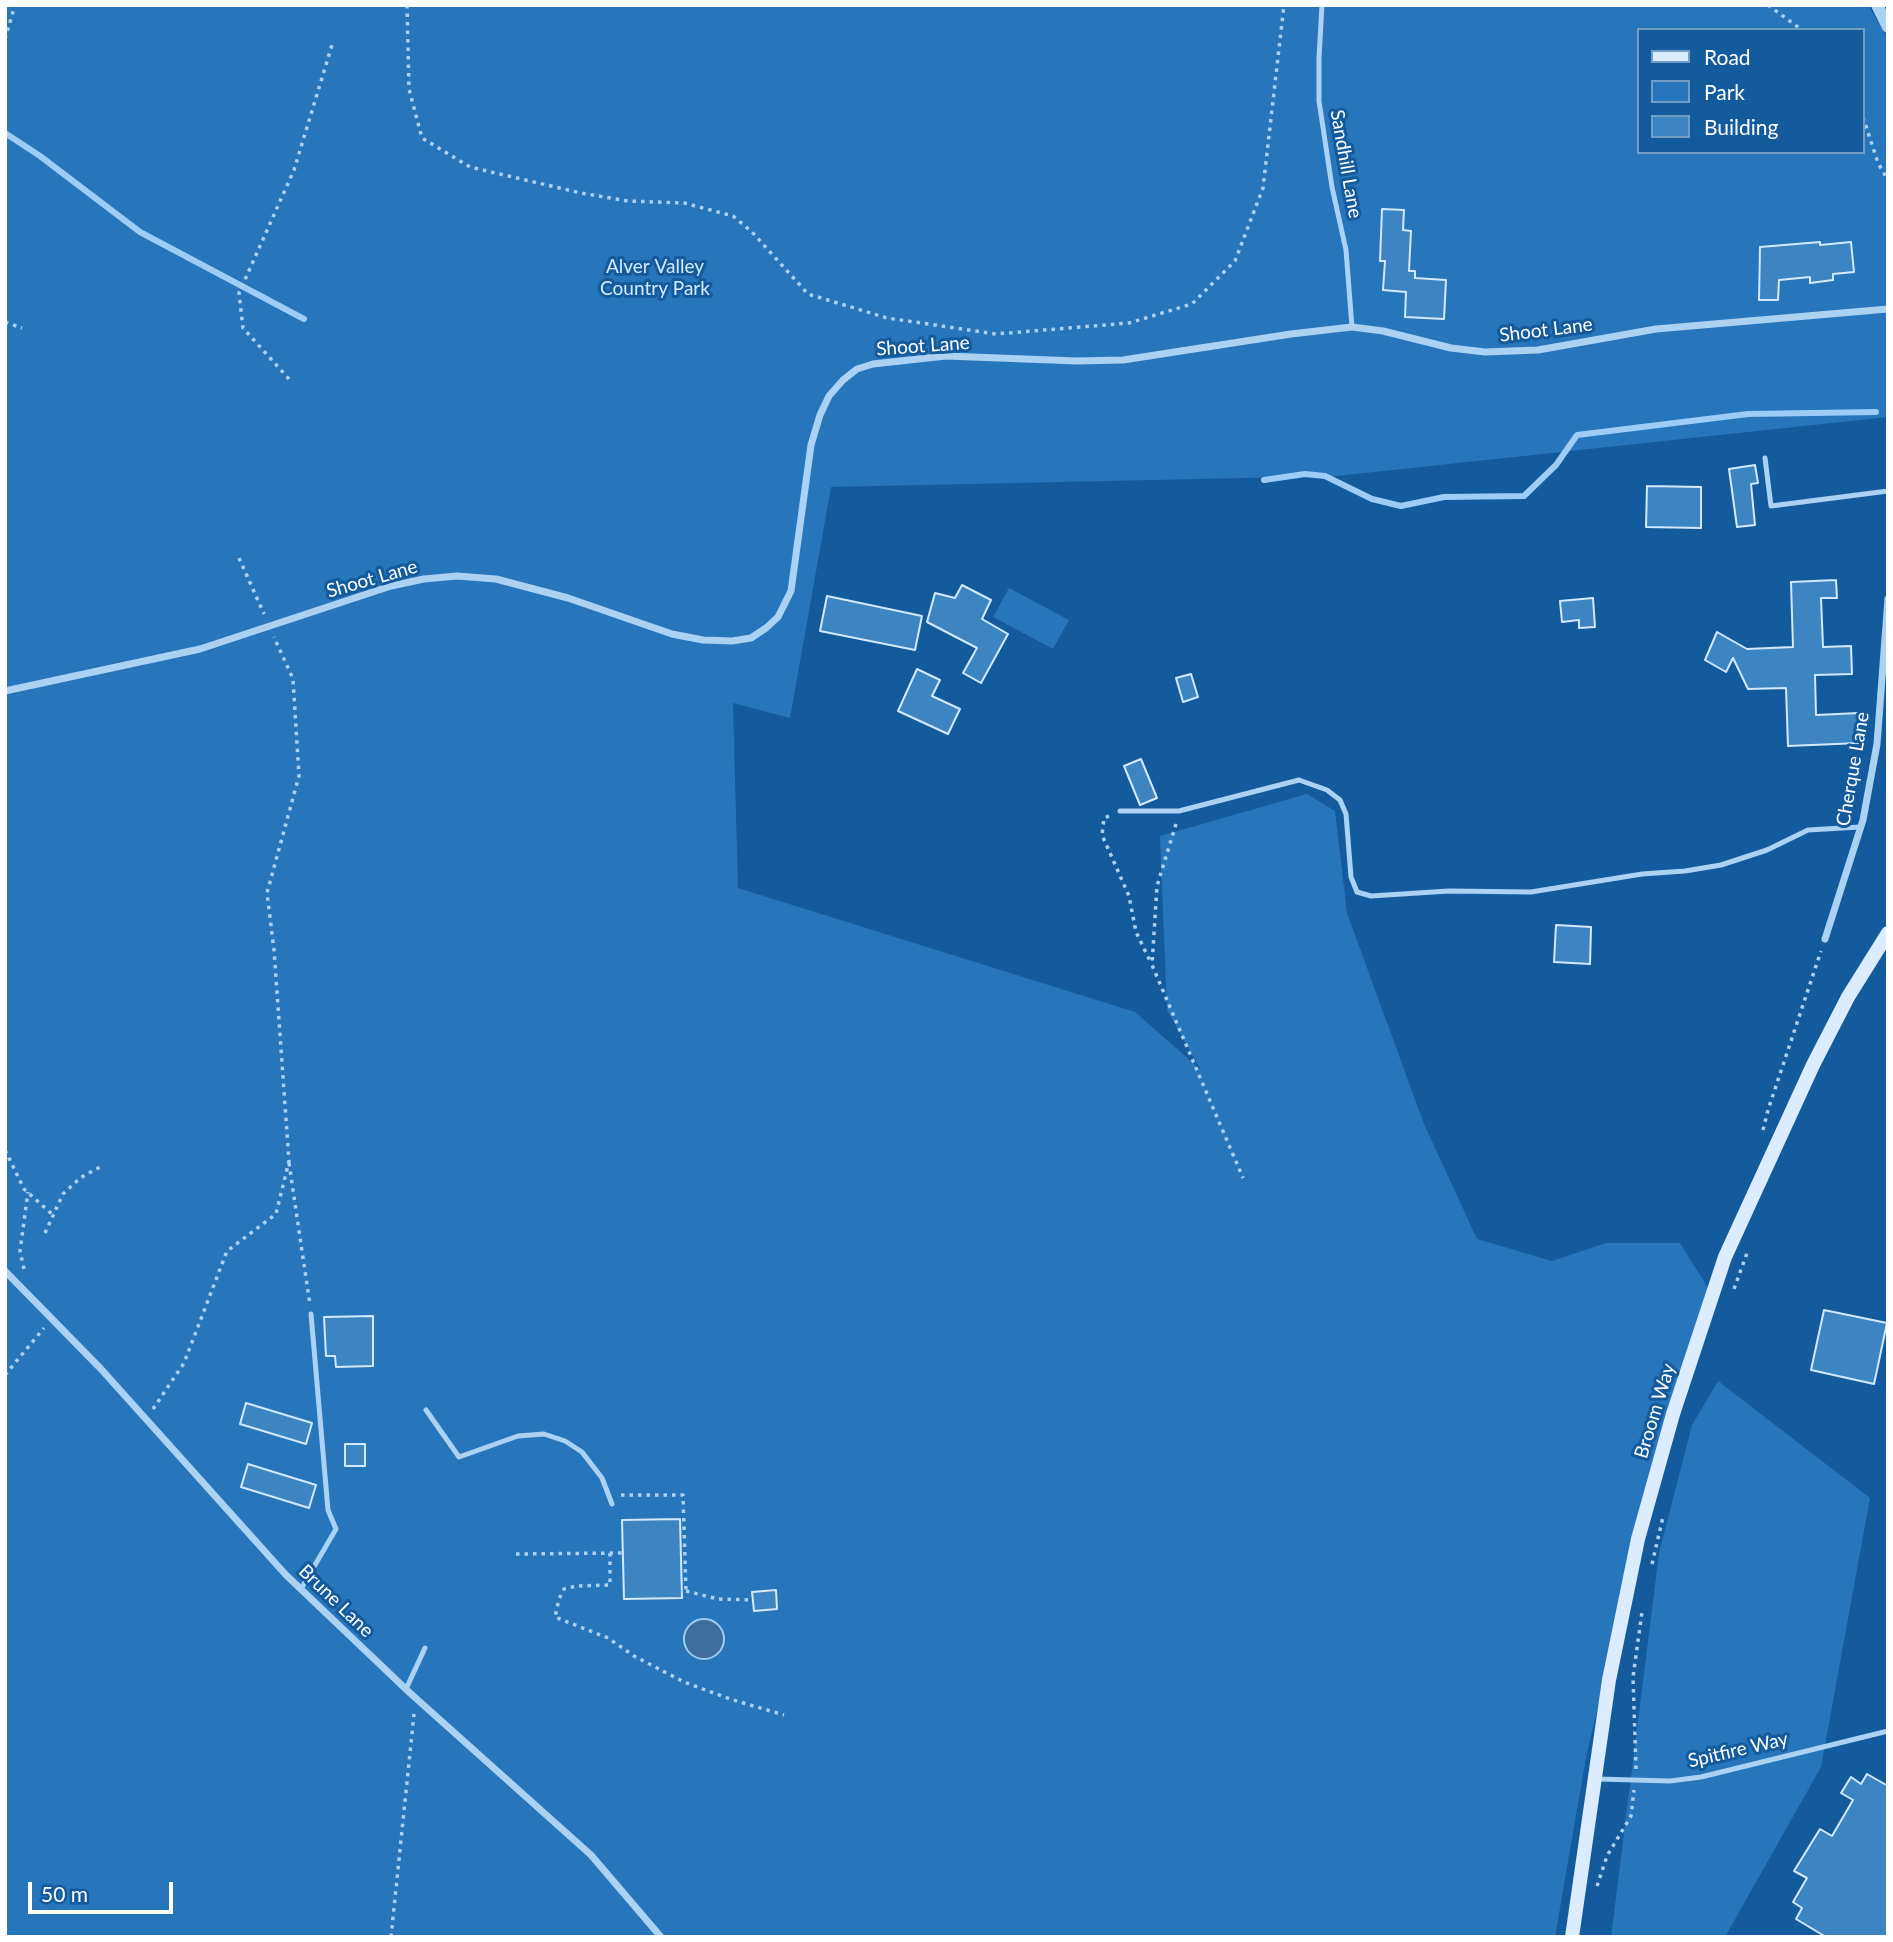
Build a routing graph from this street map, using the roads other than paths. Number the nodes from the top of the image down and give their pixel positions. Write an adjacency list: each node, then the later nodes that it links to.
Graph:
1 (1322, 5): 5 (lane, Sandhill Lane)
2 (1877, 5): 3 (street)
3 (1888, 27)
4 (1888, 309): 5 (street, Shoot Lane)
5 (1352, 327): 9 (street, Shoot Lane)
6 (1765, 458): 7 (lane)
7 (1888, 491)
8 (1888, 599): 11 (street, Cherque Lane)
9 (5, 691)
10 (1120, 811): 11 (lane)
11 (1860, 827): 13 (street, Cherque Lane)
12 (1888, 933): 22 (main road, Broom Way)
13 (1825, 939)
14 (5, 1271): 18 (street, Brune Lane)
15 (311, 1314): 18 (lane)
16 (426, 1410): 17 (lane)
17 (612, 1504)
18 (301, 1589): 20 (street, Brune Lane)
19 (425, 1648): 20 (lane)
20 (406, 1689): 23 (street, Brune Lane)
21 (1888, 1731): 22 (lane, Spitfire Way)
22 (1593, 1779): 24 (main road, Broom Way)
23 (661, 1937)
24 (1572, 1937)

